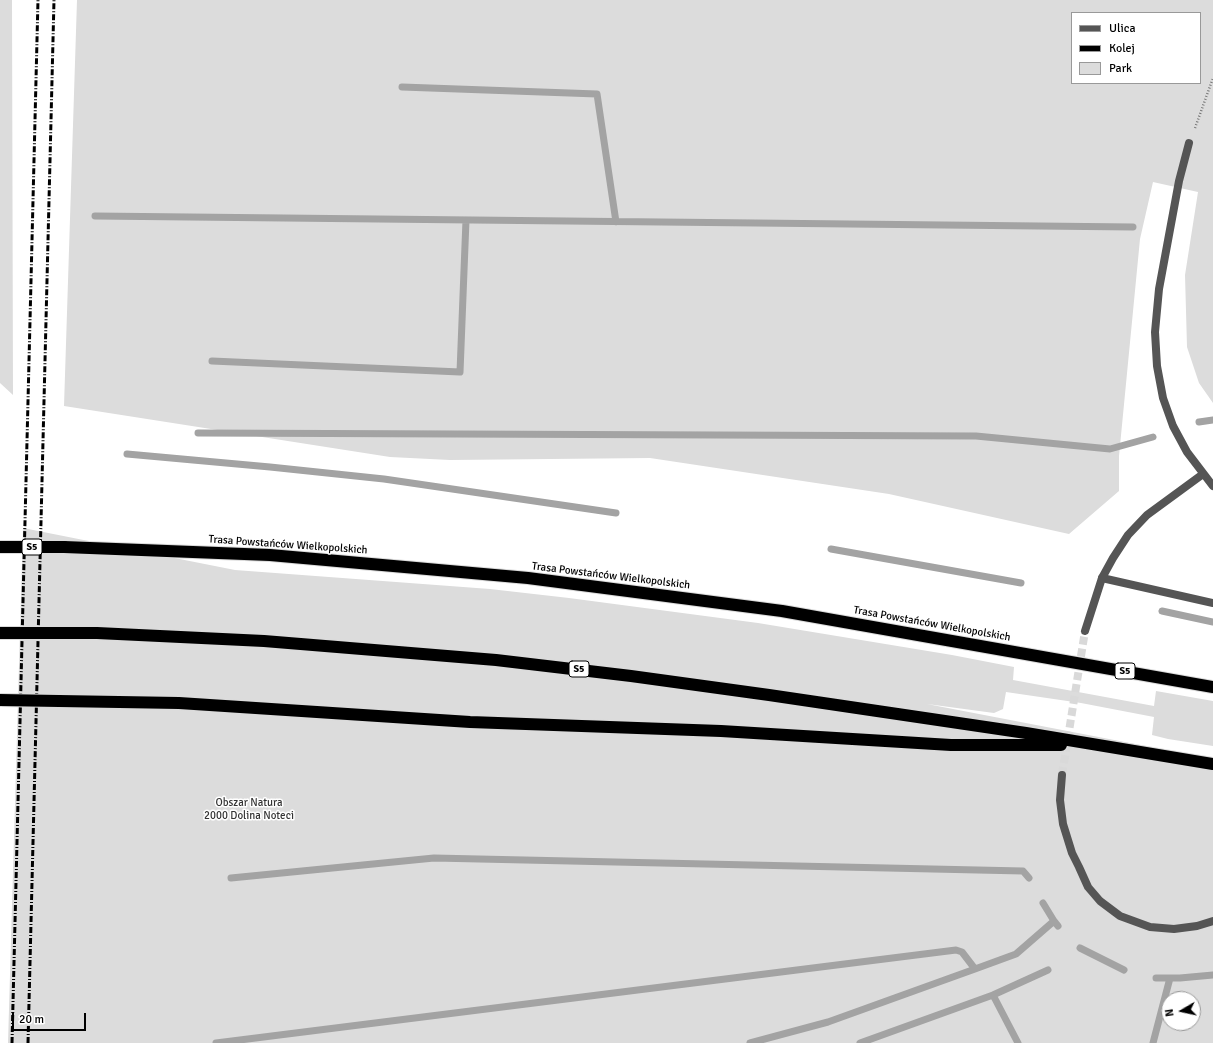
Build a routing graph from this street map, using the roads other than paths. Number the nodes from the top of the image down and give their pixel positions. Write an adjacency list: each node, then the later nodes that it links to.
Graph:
1 (1189, 144): 2 (street)
2 (1203, 474): 3 (street); 5 (street)
3 (1213, 486)
4 (0, 547): 9 (highway, Trasa Powstańców Wielkopolskich / S5, bridge)
5 (1102, 578): 6 (street); 7 (street)
6 (1213, 603)
7 (1085, 631)
8 (0, 633): 11 (highway, S5, bridge)
9 (1213, 687)
10 (0, 700): 11 (highway, bridge)
11 (1094, 745): 12 (highway, S5)
12 (1213, 764)
13 (1062, 774): 14 (street)
14 (1213, 921)

